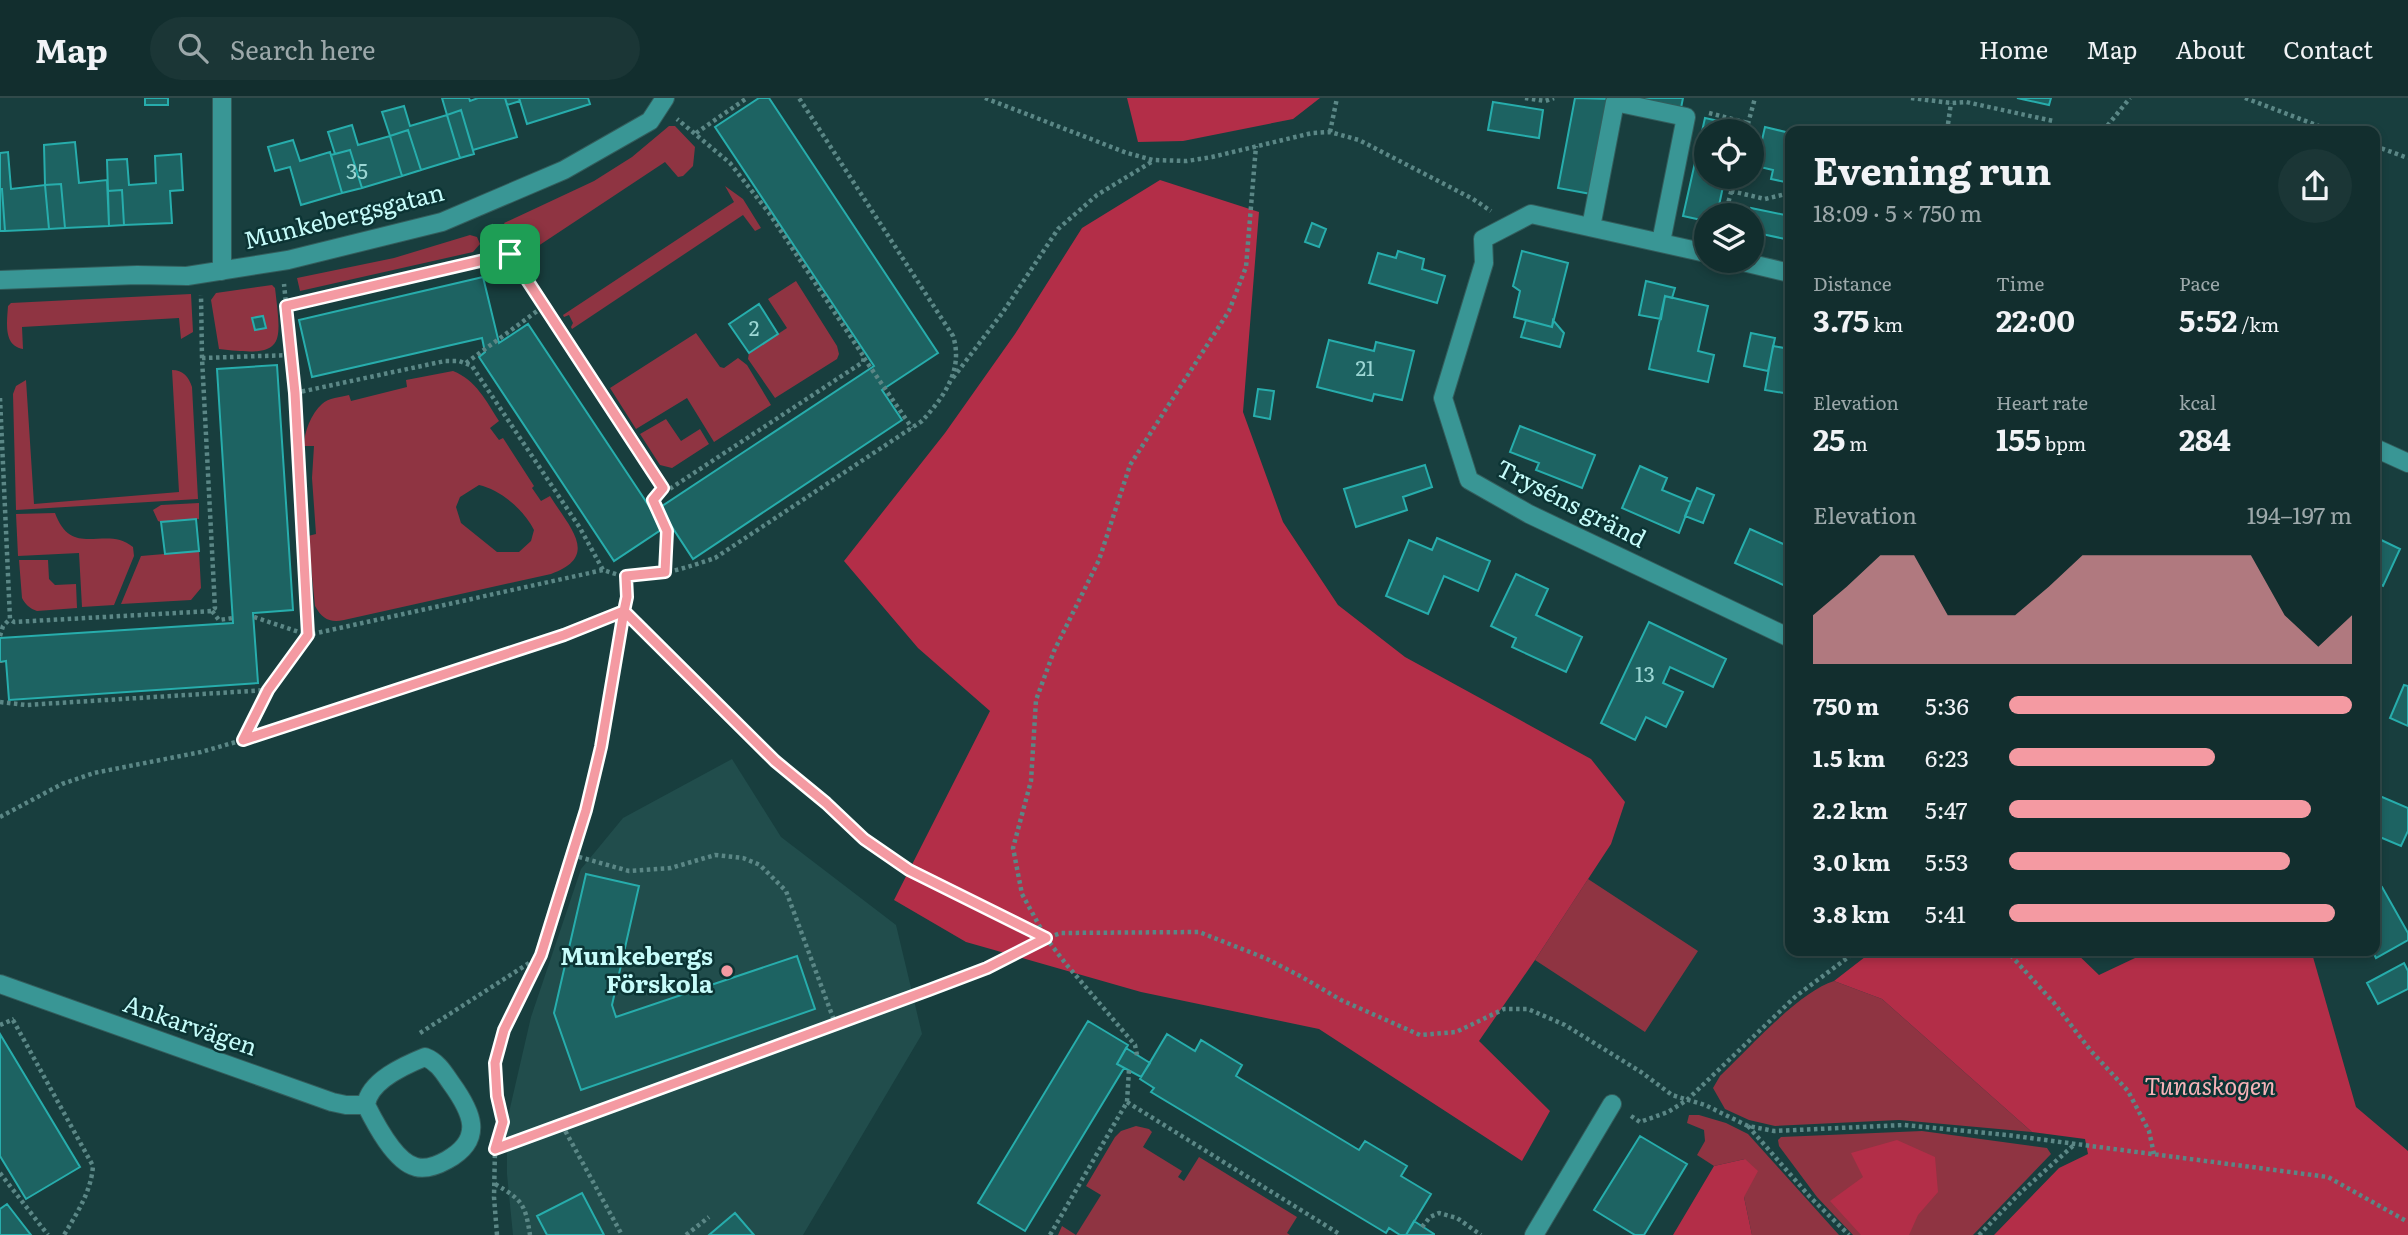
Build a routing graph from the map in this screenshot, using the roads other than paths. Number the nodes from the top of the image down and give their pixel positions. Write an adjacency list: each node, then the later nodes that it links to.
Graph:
1 (222, 98): 7 (street)
2 (665, 98): 7 (street, Munkebergsgatan)
3 (1591, 226): 4 (street); 4 (street); 12 (street, Tryséns gränd)
4 (1661, 242): 5 (street)
5 (1694, 250)
6 (1764, 267): 8 (street)
7 (222, 271): 9 (street, Munkebergsgatan)
8 (1785, 272)
9 (0, 280)
10 (2380, 451): 11 (street)
11 (2408, 463)
12 (1785, 636)
13 (0, 984): 15 (street, Ankarvägen)
14 (1612, 1104): 16 (street)
15 (366, 1105): 15 (street)
16 (1534, 1235)

